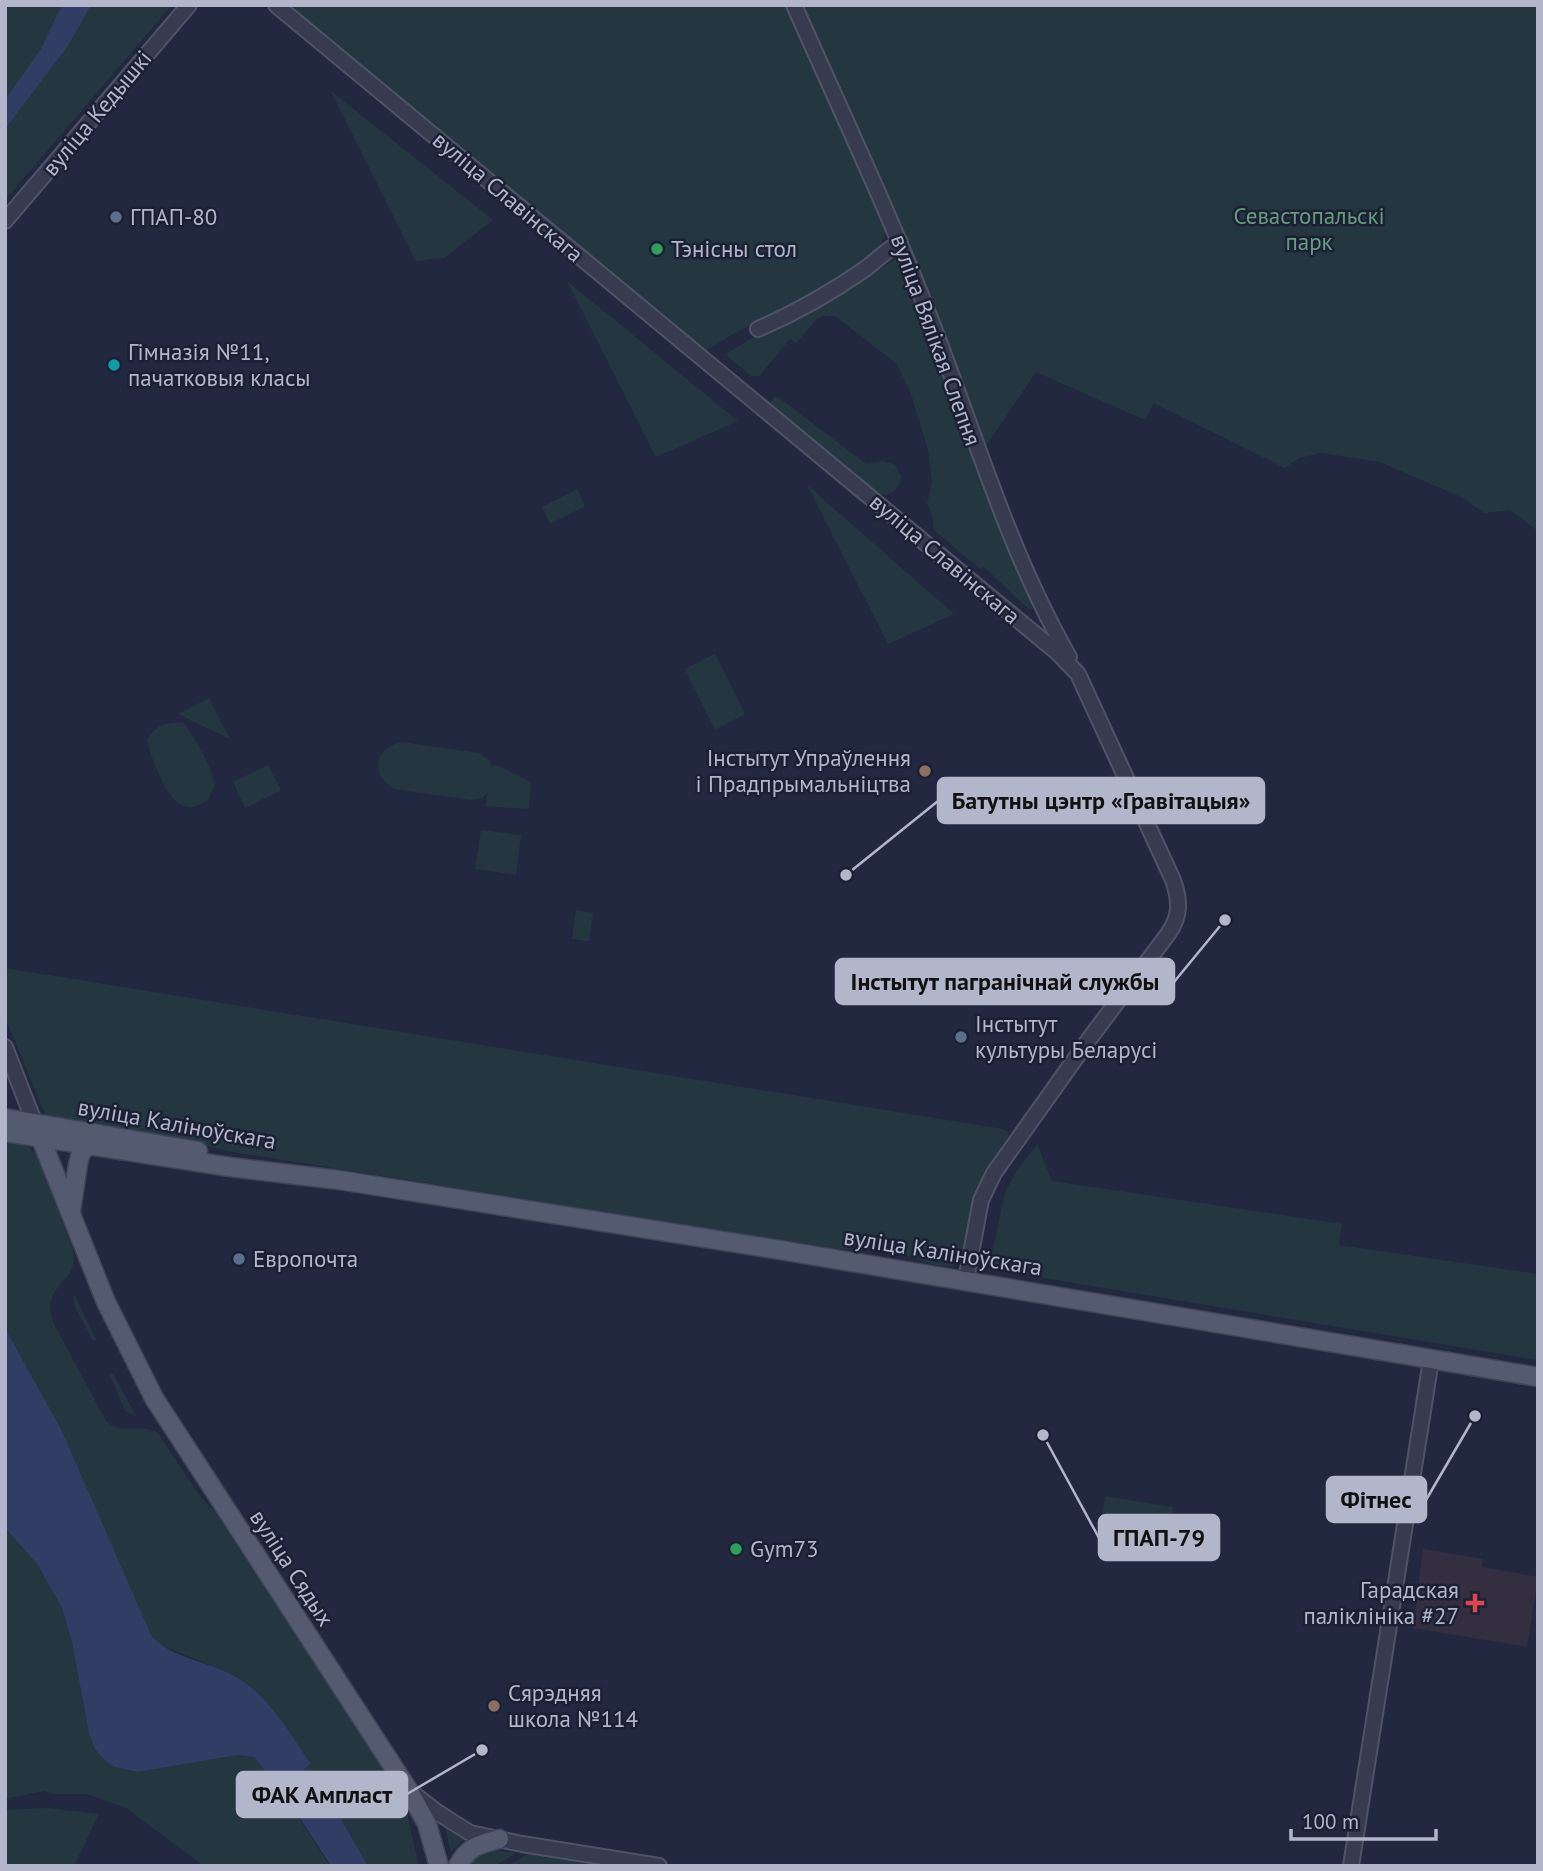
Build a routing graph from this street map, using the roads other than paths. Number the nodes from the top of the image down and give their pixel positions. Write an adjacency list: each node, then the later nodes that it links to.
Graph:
1 (189, 5): 4 (street, вуліца Кедышкі)
2 (276, 5): 8 (street, вуліца Славінскага)
3 (794, 5): 5 (street, вуліца Вялікая Слепня)
4 (5, 220)
5 (900, 242): 6 (street); 7 (street, вуліца Вялікая Слепня)
6 (758, 329)
7 (1046, 615): 8 (street); 9 (street, вуліца Вялікая Слепня)
8 (1031, 631): 9 (street, вуліца Славінскага)
9 (1078, 674): 17 (street, вуліца Славінскага)
10 (5, 1047): 12 (street)
11 (5, 1118): 12 (main road, вуліца Каліноўскага)
12 (38, 1131): 13 (main road, вуліца Каліноўскага); 14 (main road, вуліца Каліноўскага); 15 (main road, вуліца Каліноўскага); 16 (main road, вуліца Сядых)
13 (5, 1132)
14 (94, 1145): 15 (main road, вуліца Каліноўскага); 16 (main road)
15 (339, 1180): 17 (main road, вуліца Каліноўскага)
16 (71, 1215): 20 (main road, вуліца Сядых)
17 (966, 1280): 18 (main road, вуліца Каліноўскага)
18 (1431, 1360): 19 (main road, вуліца Каліноўскага); 25 (street)
19 (1538, 1377)
20 (409, 1791): 21 (street, вуліца Сядых); 22 (main road)
21 (499, 1839): 23 (main road); 24 (street, вуліца Сядых)
22 (439, 1866)
23 (458, 1866)
24 (659, 1866)
25 (1351, 1866)

